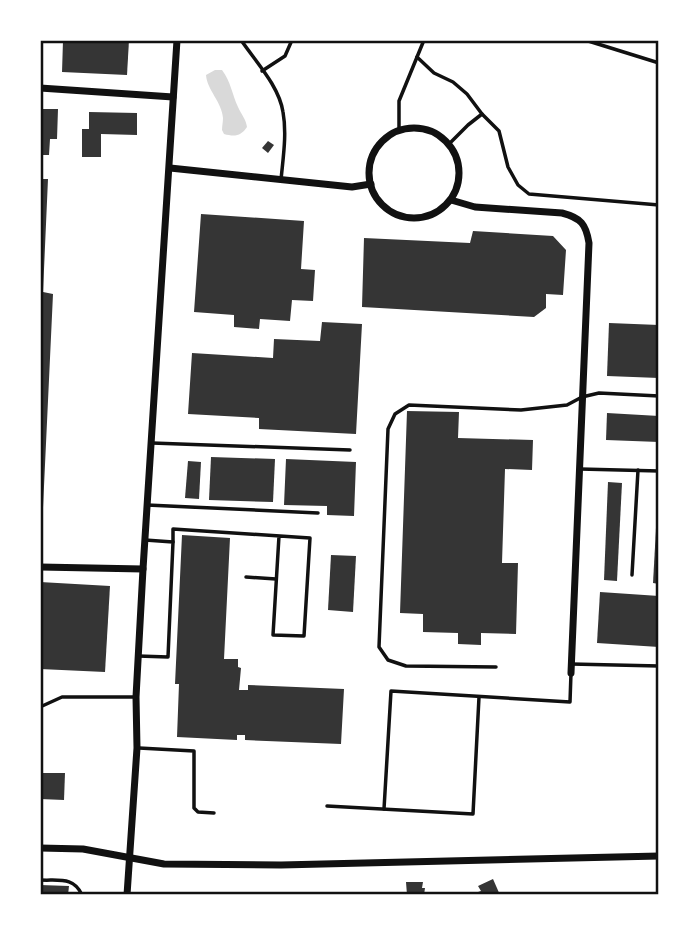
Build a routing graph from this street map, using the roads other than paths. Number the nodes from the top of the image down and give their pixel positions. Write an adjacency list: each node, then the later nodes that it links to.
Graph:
1 (177, 40): 10 (street)
2 (241, 40): 8 (lane)
3 (292, 40): 8 (lane)
4 (424, 40): 6 (lane)
5 (585, 40): 7 (lane)
6 (417, 57): 11 (lane); 12 (lane)
7 (659, 62)
8 (262, 71): 15 (lane)
9 (40, 88): 10 (street)
10 (173, 97): 14 (street)
11 (482, 114): 13 (lane); 18 (lane)
12 (399, 131): 13 (street); 16 (street)
13 (449, 144): 17 (street)
14 (170, 168): 15 (street); 21 (street)
15 (281, 180): 16 (street)
16 (371, 184): 17 (street)
17 (451, 200): 20 (street)
18 (659, 205)
19 (659, 396): 20 (lane)
20 (583, 397): 23 (street); 39 (lane)
21 (152, 443): 22 (lane); 26 (street)
22 (350, 450)
23 (580, 468): 24 (lane); 37 (street)
24 (638, 470): 25 (lane); 33 (lane)
25 (659, 471)
26 (148, 505): 27 (lane); 29 (street)
27 (318, 513)
28 (279, 536): 30 (lane); 35 (lane); 35 (lane)
29 (145, 540): 30 (lane); 32 (street)
30 (173, 541): 36 (lane)
31 (40, 567): 32 (street)
32 (143, 569): 36 (street)
33 (632, 575)
34 (246, 577): 35 (lane)
35 (276, 579)
36 (138, 656): 41 (street)
37 (572, 664): 38 (lane); 40 (street)
38 (659, 666)
39 (496, 667)
40 (571, 673): 42 (lane)
41 (136, 697): 43 (lane); 44 (street)
42 (479, 697): 46 (lane); 46 (lane)
43 (40, 706)
44 (137, 748): 47 (lane); 50 (street)
45 (327, 806): 46 (lane)
46 (384, 810)
47 (214, 813)
48 (40, 848): 50 (street)
49 (659, 856): 50 (street)
50 (128, 858): 53 (street)
51 (40, 880): 52 (lane)
52 (82, 895)
53 (127, 895)

